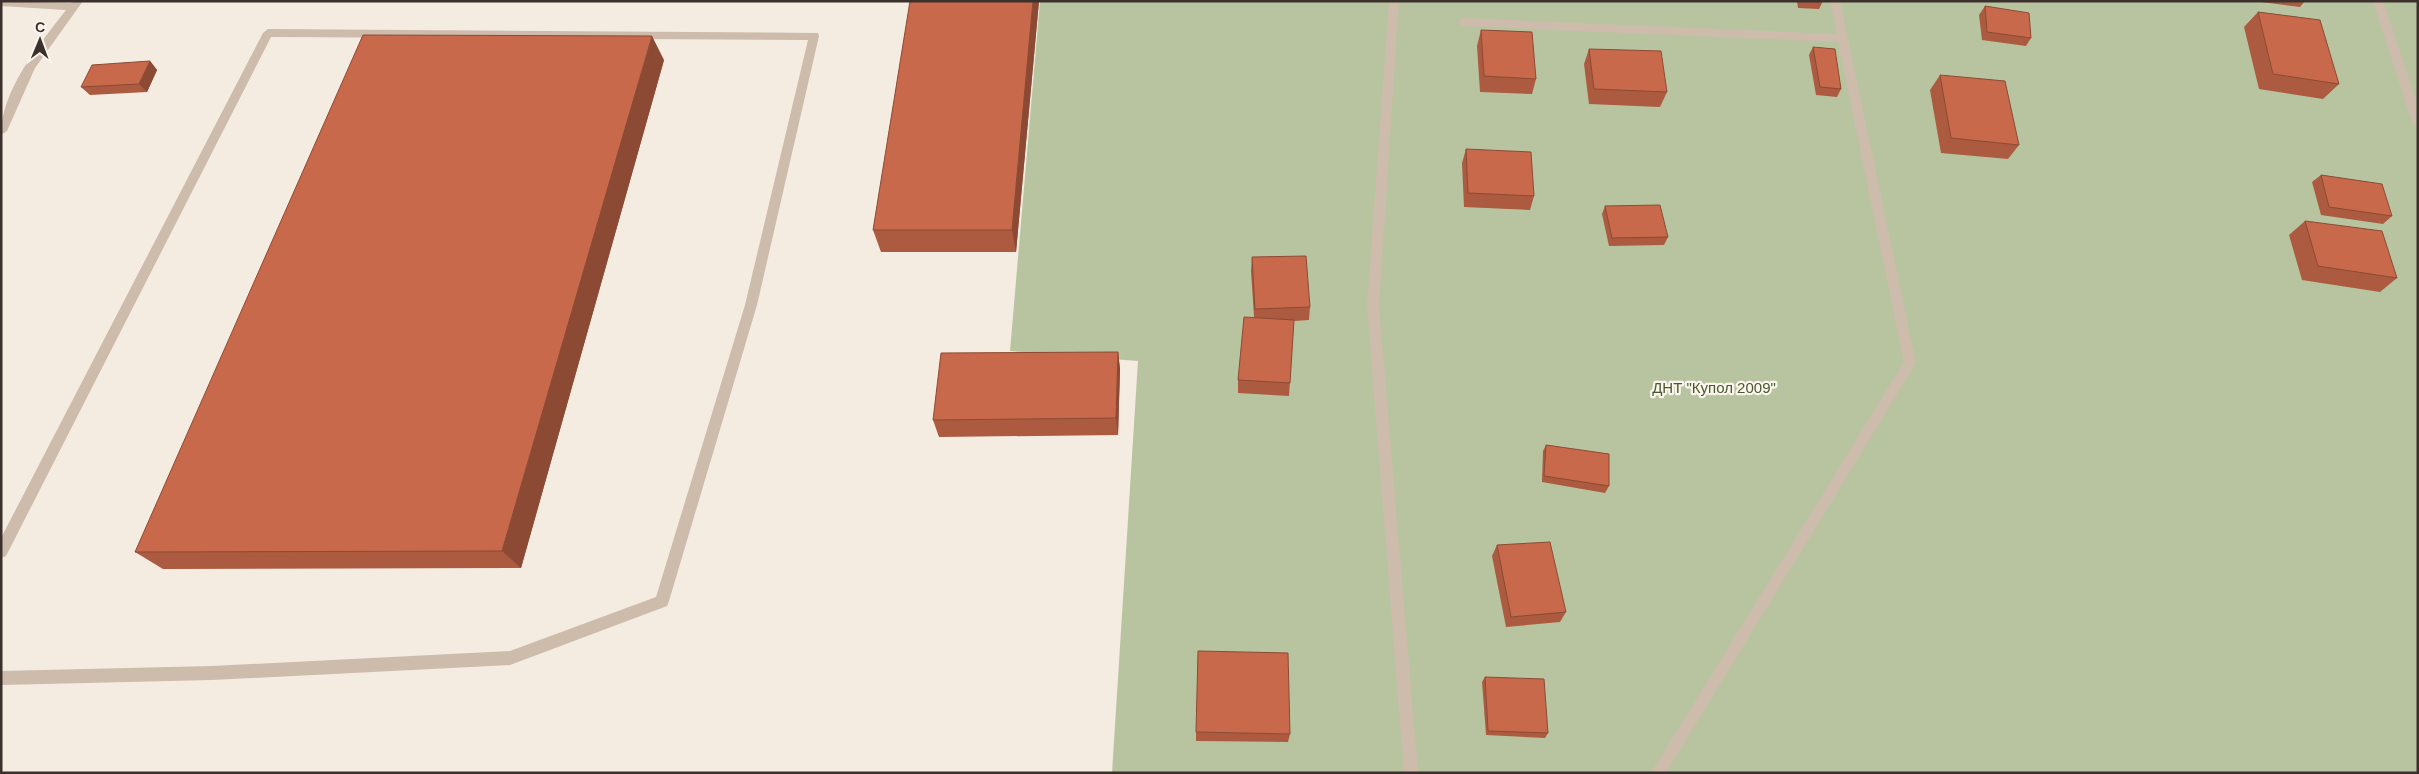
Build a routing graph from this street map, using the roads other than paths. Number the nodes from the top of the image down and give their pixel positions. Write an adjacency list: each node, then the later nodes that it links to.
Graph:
1 (1394, 1): 12 (street)
2 (1835, 1): 7 (street)
3 (2378, 1): 8 (street)
4 (1, 2): 5 (street)
5 (76, 4): 9 (street)
6 (1462, 22): 7 (street)
7 (1842, 38): 13 (street)
8 (2418, 123)
9 (1, 131)
10 (1, 552): 11 (street)
11 (1, 678)
12 (1411, 773)
13 (1658, 773)

